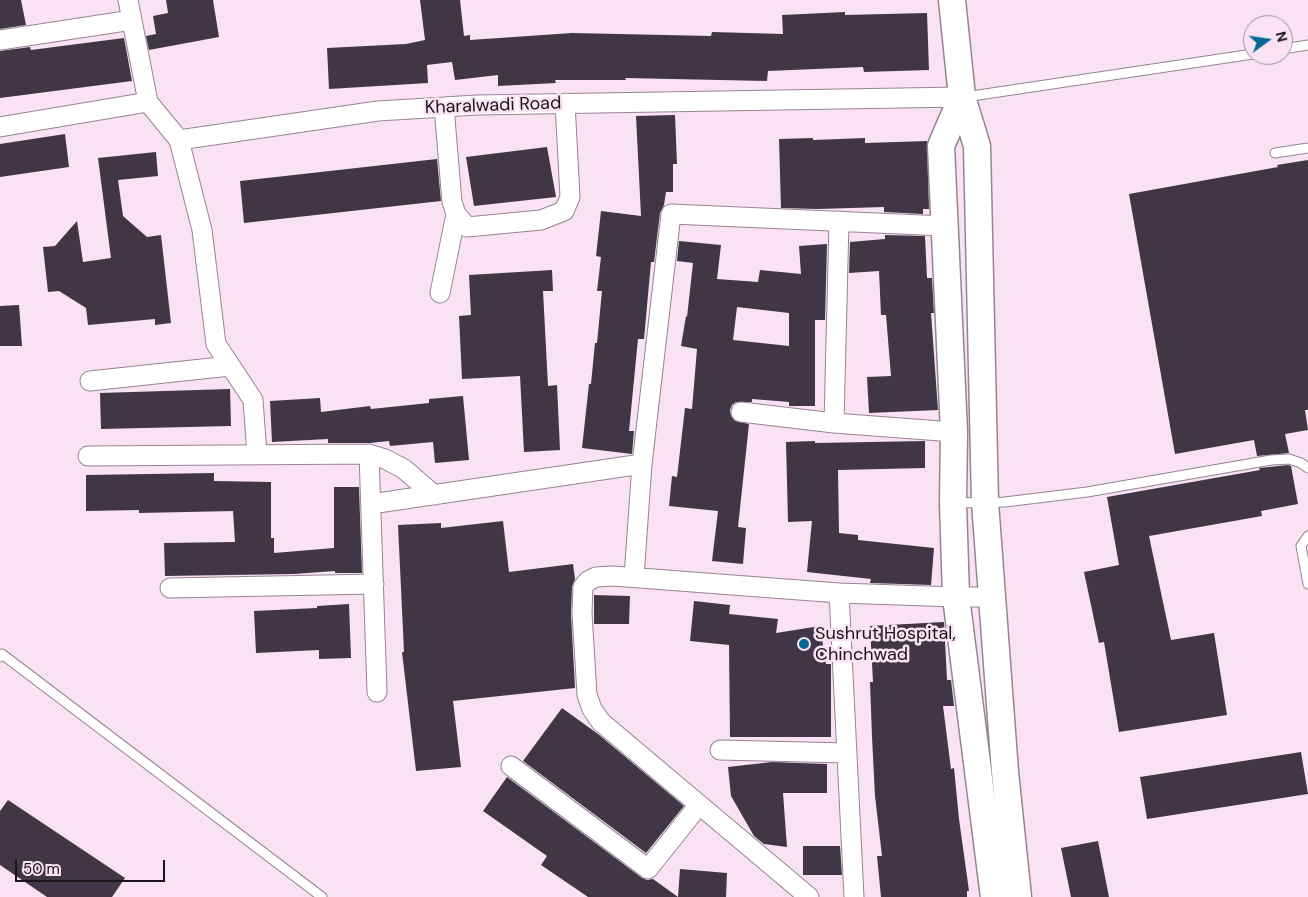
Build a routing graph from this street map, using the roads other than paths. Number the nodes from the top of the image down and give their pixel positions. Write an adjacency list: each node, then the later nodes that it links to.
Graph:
1 (128, 0): 3 (street)
2 (952, 0): 8 (street)
3 (132, 20): 4 (street); 9 (street)
4 (0, 40)
5 (1308, 45): 6 (lane)
6 (1293, 47)
7 (1243, 55): 8 (lane)
8 (962, 97): 10 (street, Kharalwadi Road); 18 (street); 31 (street)
9 (148, 102): 12 (street); 13 (street)
10 (565, 104): 11 (street, Kharalwadi Road); 16 (street)
11 (444, 107): 13 (street, Kharalwadi Road); 16 (street)
12 (0, 127)
13 (179, 140): 20 (street)
14 (1308, 148): 15 (lane)
15 (1275, 153)
16 (456, 214): 19 (street)
17 (839, 221): 18 (street); 23 (street); 28 (street)
18 (945, 226): 24 (street)
19 (440, 293)
20 (230, 366): 21 (street); 25 (street)
21 (90, 381)
22 (741, 412): 23 (street)
23 (834, 423): 24 (street)
24 (954, 432): 32 (street)
25 (257, 454): 26 (street); 27 (street)
26 (369, 454): 30 (street); 33 (street)
27 (88, 456)
28 (642, 464): 30 (street); 35 (street)
29 (1308, 468): 31 (lane)
30 (434, 494): 33 (street)
31 (985, 502): 32 (lane); 41 (street)
32 (953, 503): 40 (street)
33 (371, 504): 36 (street)
34 (1308, 536): 37 (lane)
35 (634, 577): 39 (street); 47 (street)
36 (374, 584): 38 (street); 43 (street)
37 (1308, 584)
38 (170, 588)
39 (839, 593): 40 (street); 45 (street)
40 (956, 597): 41 (street); 51 (street)
41 (992, 597): 52 (street)
42 (0, 657): 48 (lane)
43 (377, 692)
44 (720, 750): 45 (street)
45 (847, 753): 50 (street)
46 (511, 766): 47 (street)
47 (699, 805): 49 (street)
48 (322, 897)
49 (809, 897)
50 (854, 897)
51 (994, 897)
52 (1018, 897)

